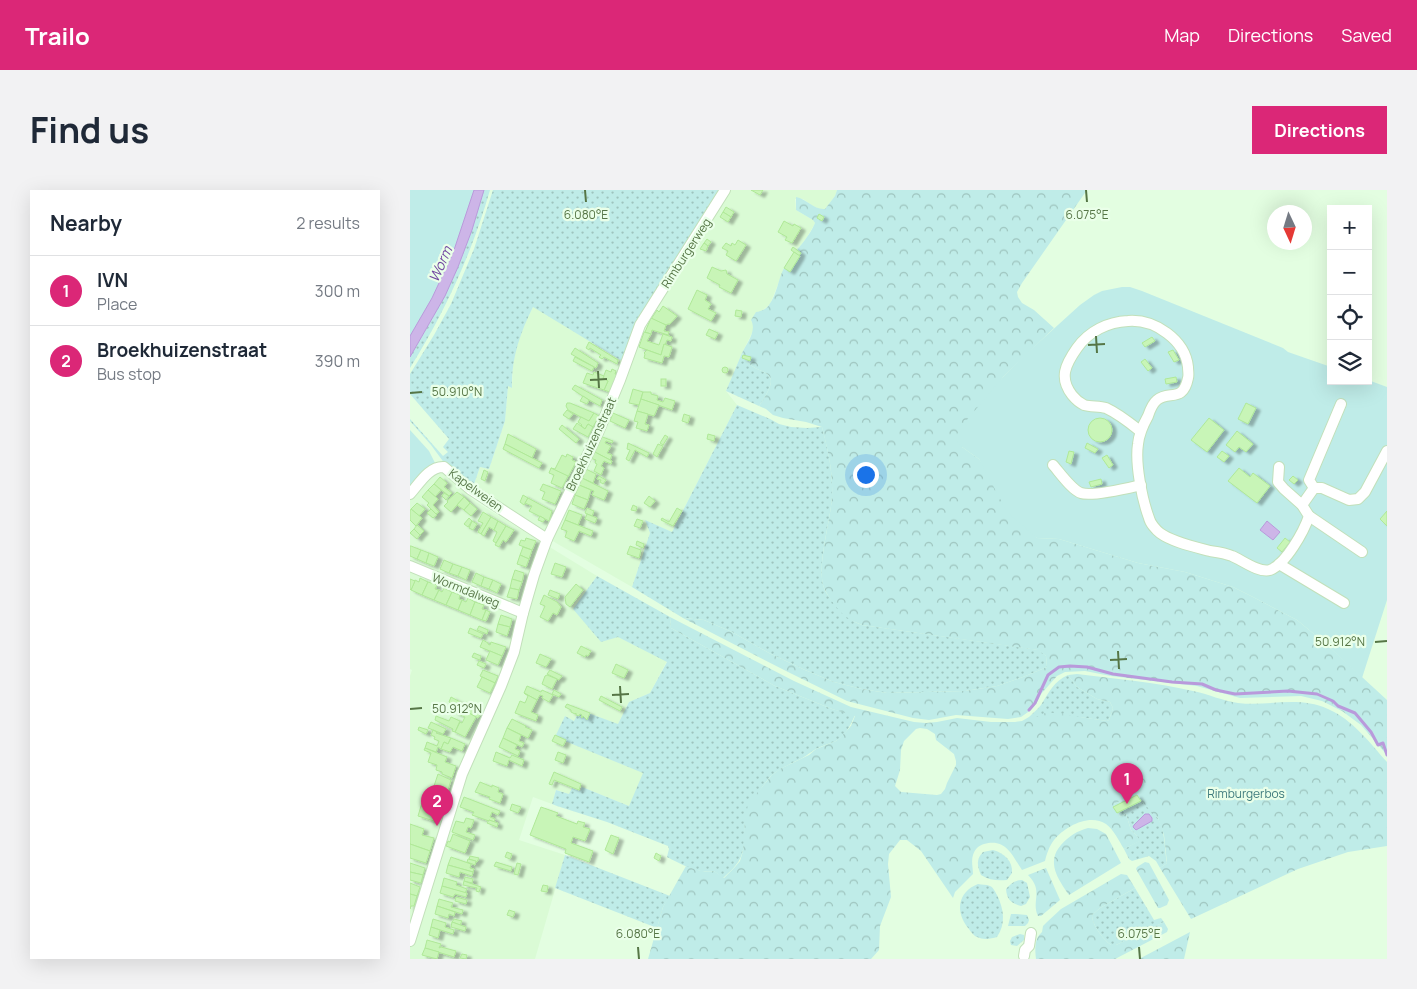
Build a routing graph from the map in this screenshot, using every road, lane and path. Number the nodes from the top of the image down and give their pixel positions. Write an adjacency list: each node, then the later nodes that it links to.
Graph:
1 (725, 190): 2 (street, Rimburgerweg)
2 (645, 315): 13 (street, Broekhuizenstraat)
3 (1341, 404): 9 (street)
4 (1140, 432): 4 (street); 8 (street)
5 (1387, 451): 9 (street)
6 (1053, 465): 8 (street)
7 (1279, 468): 11 (street)
8 (1141, 485): 15 (street)
9 (1314, 488): 11 (street)
10 (410, 494): 13 (street, Kapelweien)
11 (1302, 505): 12 (street)
12 (1308, 516): 14 (street); 15 (street)
13 (547, 539): 18 (street, Broekhuizenstraat)
14 (1362, 552)
15 (1279, 564): 17 (street)
16 (410, 566): 18 (street, Wormdalweg)
17 (1344, 603)
18 (523, 613): 20 (street, Broekhuizenstraat)
19 (1031, 933): 21 (street)
20 (410, 940)
21 (1024, 956)

